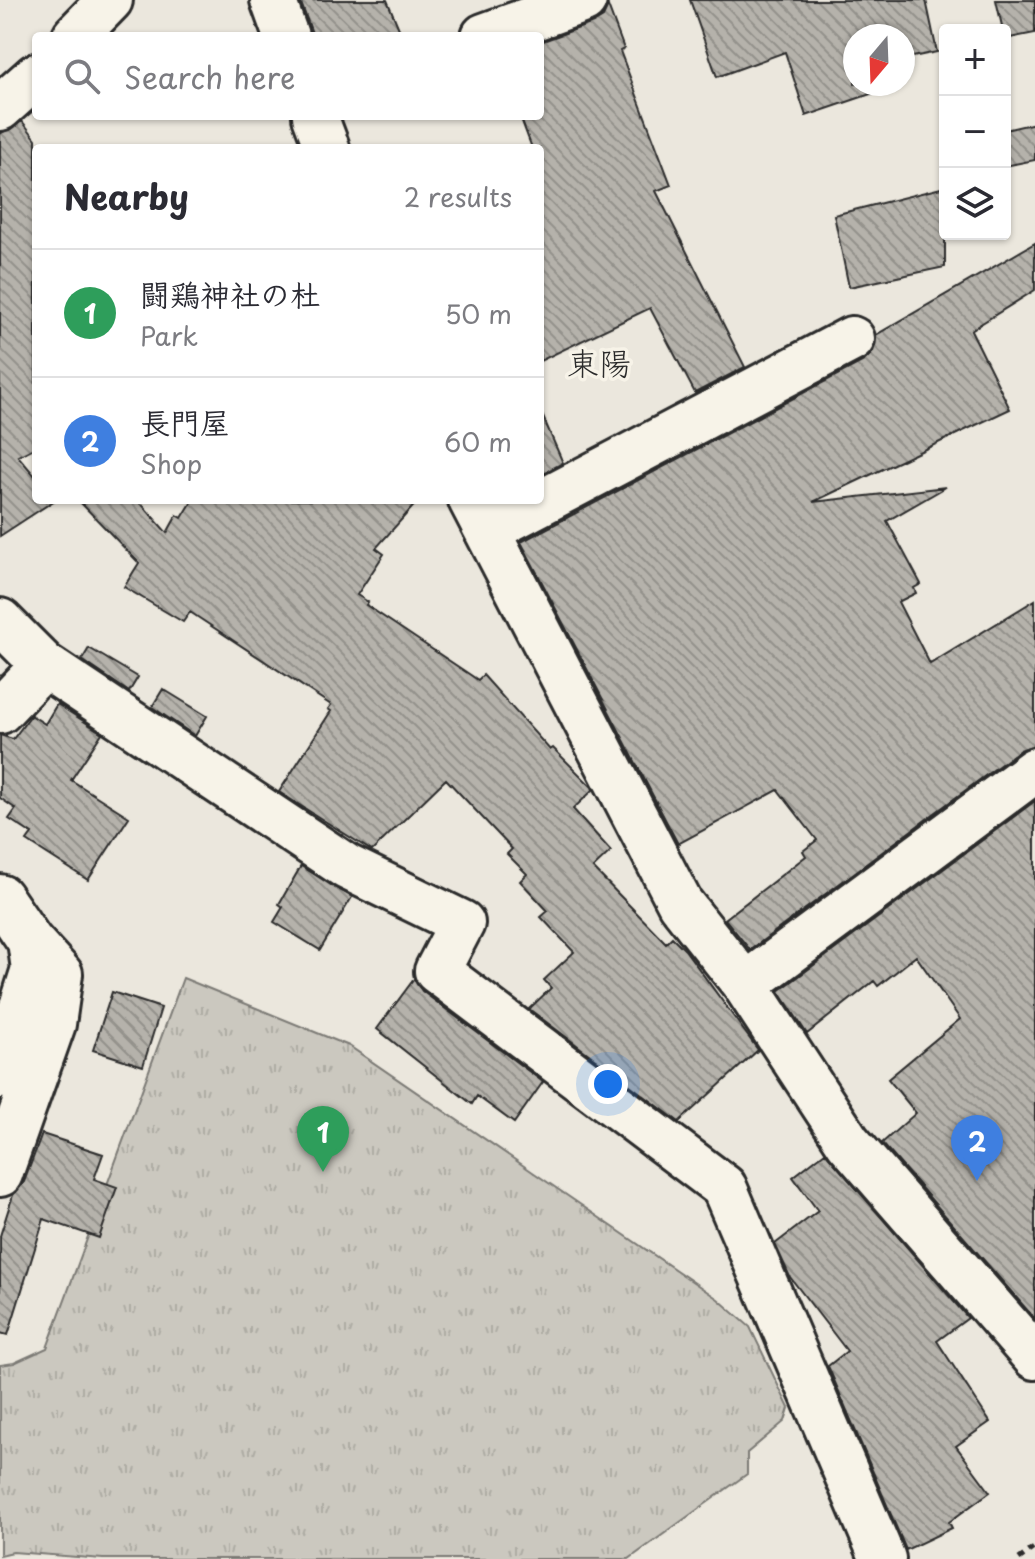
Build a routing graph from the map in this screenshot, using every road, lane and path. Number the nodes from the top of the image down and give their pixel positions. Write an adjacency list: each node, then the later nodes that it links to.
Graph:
1 (110, 0): 4 (street)
2 (273, 0): 5 (street)
3 (584, 0): 6 (street)
4 (79, 32)
5 (285, 32)
6 (495, 32)
7 (32, 80): 8 (street)
8 (0, 108)
9 (316, 120): 10 (street)
10 (326, 144)
11 (852, 339): 12 (street)
12 (544, 484)
13 (502, 504): 14 (street)
14 (479, 515): 21 (street)
15 (0, 621): 16 (street)
16 (44, 665): 17 (street); 26 (street)
17 (0, 711)
18 (1035, 770): 21 (street)
19 (0, 897): 20 (street)
20 (30, 941): 22 (street); 23 (street)
21 (745, 985): 24 (street)
22 (0, 1076)
23 (0, 1174)
24 (1035, 1357)
25 (1035, 1547): 27 (path)
26 (883, 1559)
27 (1019, 1559)

